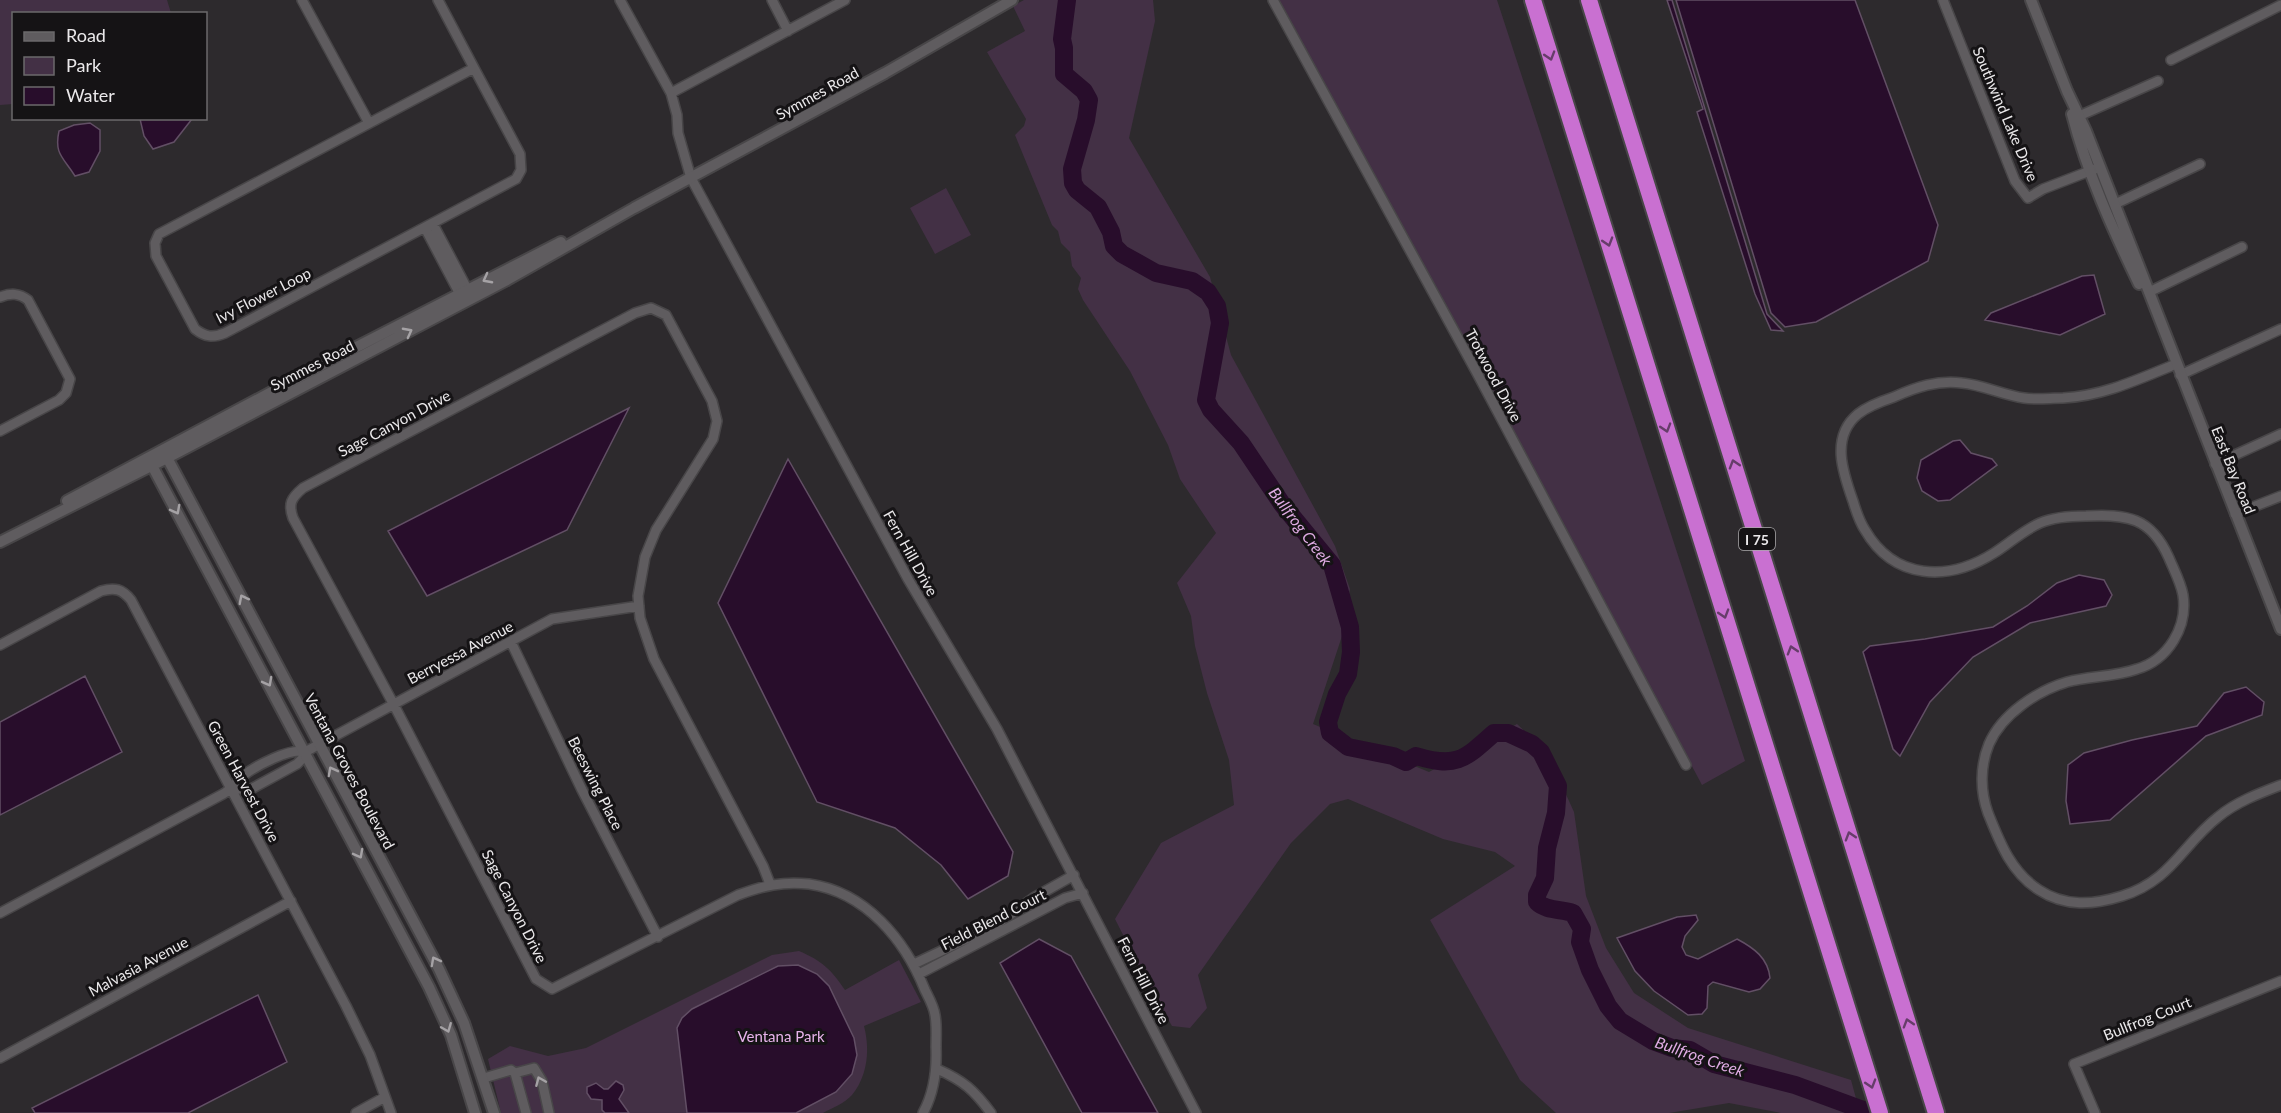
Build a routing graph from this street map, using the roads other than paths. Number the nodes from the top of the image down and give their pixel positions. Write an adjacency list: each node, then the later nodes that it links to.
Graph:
1 (302, 0): 20 (street)
2 (438, 0): 15 (street, Ivy Flower Loop)
3 (620, 0): 18 (street, Fern Hill Drive)
4 (772, 0): 13 (street)
5 (846, 0): 13 (street)
6 (1012, 0): 23 (street, Symmes Road)
7 (1273, 0): 49 (street, Trotwood Drive)
8 (1533, 0): 76 (highway, one-way to 76)
9 (1589, 0): 77 (highway, I 75, one-way to 9)
10 (1943, 0): 22 (street, Southwind Lake Drive)
11 (2031, 0): 17 (street, East Bay Road)
12 (2281, 5): 14 (street)
13 (788, 31): 18 (street)
14 (2171, 60)
15 (474, 68): 20 (street, Ivy Flower Loop); 25 (street, Ivy Flower Loop)
16 (2158, 81): 19 (street)
17 (2067, 90): 19 (street, East Bay Road); 22 (street, East Bay Road)
18 (671, 93): 23 (street, Fern Hill Drive)
19 (2079, 116): 22 (street, East Bay Road)
20 (369, 123): 25 (street, Ivy Flower Loop)
21 (2200, 164): 24 (street)
22 (2095, 169): 24 (street, East Bay Road); 30 (street, East Bay Road)
23 (691, 178): 28 (street, Symmes Road); 52 (street, Fern Hill Drive)
24 (2115, 204): 27 (street, East Bay Road)
25 (429, 226): 28 (street)
26 (2242, 247): 27 (street)
27 (2149, 292): 30 (street, East Bay Road)
28 (466, 296): 35 (street, Symmes Road)
29 (0, 297): 33 (street)
30 (2159, 323): 32 (street, East Bay Road)
31 (2281, 329): 32 (street)
32 (2178, 370): 37 (street, East Bay Road); 50 (street)
33 (0, 431)
34 (2281, 434): 37 (street)
35 (165, 454): 36 (street, Symmes Road); 47 (street, Ventana Groves Boulevard, one-way to 35)
36 (150, 462): 40 (street, Symmes Road); 41 (street, Symmes Road); 48 (street, Ventana Groves Boulevard, one-way to 48)
37 (2215, 464): 39 (street, East Bay Road)
38 (2281, 496): 39 (street)
39 (2235, 514): 43 (street, East Bay Road)
40 (0, 537)
41 (0, 542)
42 (639, 606): 44 (street, Berryessa Avenue); 46 (street, Sage Canyon Drive); 53 (street, Sage Canyon Drive)
43 (2281, 629)
44 (511, 642): 46 (street, Berryessa Avenue); 57 (street, Beeswing Place)
45 (0, 645): 51 (street, Green Harvest Drive)
46 (394, 705): 47 (street, Berryessa Avenue); 57 (street, Sage Canyon Drive)
47 (318, 744): 48 (street, Berryessa Avenue); 65 (street, Ventana Groves Boulevard, one-way to 47)
48 (305, 752): 51 (street, Berryessa Avenue); 51 (street, Berryessa Avenue); 61 (street, Ventana Groves Boulevard, one-way to 61)
49 (1686, 765)
50 (2281, 785)
51 (231, 789): 55 (street, Green Harvest Drive); 56 (street, Berryessa Avenue)
52 (1074, 875): 54 (street, Fern Hill Drive); 58 (street, Field Blend Court)
53 (770, 884): 57 (street, Sage Canyon Drive); 58 (street, Sage Canyon Drive)
54 (1083, 893): 59 (street, Field Blend Court); 75 (street, Fern Hill Drive)
55 (291, 901): 62 (street, Malvasia Avenue); 66 (street, Green Harvest Drive)
56 (0, 913)
57 (658, 937)
58 (914, 964): 59 (street, Sage Canyon Drive)
59 (919, 974): 63 (street, Sage Canyon Drive)
60 (2281, 981): 78 (street, Bullfrog Court)
61 (455, 1049): 65 (street); 69 (street, Ventana Groves Boulevard)
62 (0, 1058)
63 (937, 1070): 73 (street); 74 (street)
64 (515, 1073): 65 (street); 71 (street); 72 (street, one-way to 64)
65 (484, 1078): 70 (street, Ventana Groves Boulevard)
66 (386, 1097): 67 (street); 68 (street, Green Harvest Drive)
67 (356, 1113)
68 (391, 1113)
69 (475, 1113)
70 (494, 1113)
71 (526, 1113)
72 (549, 1113)
73 (923, 1113)
74 (991, 1113)
75 (1196, 1113)
76 (1880, 1113)
77 (1936, 1113)
78 (2095, 1113)

